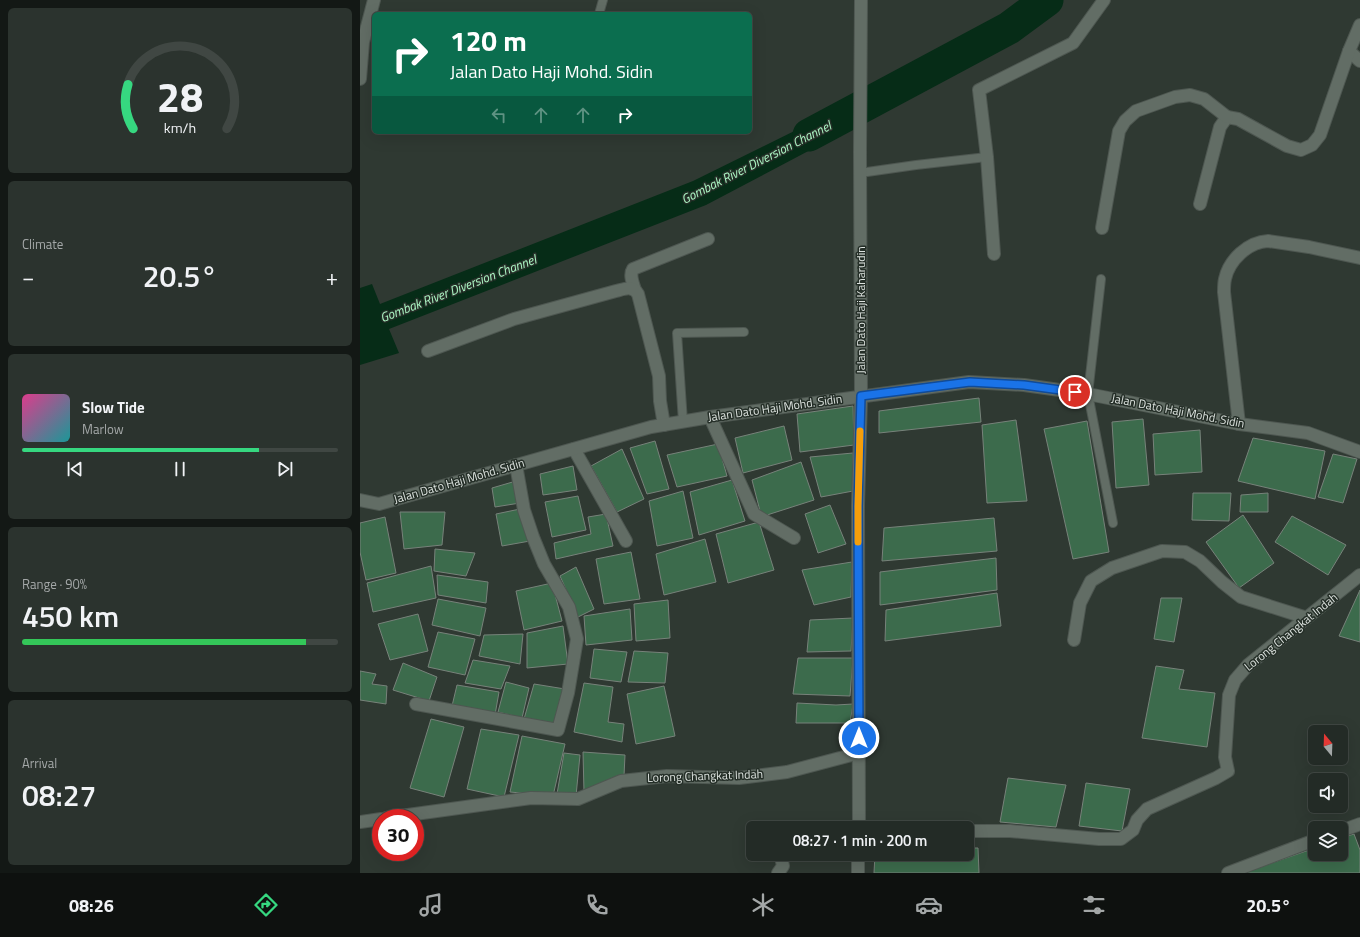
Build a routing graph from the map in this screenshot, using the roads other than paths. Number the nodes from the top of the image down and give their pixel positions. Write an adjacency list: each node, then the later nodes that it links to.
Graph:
1 (374, 0): 9 (street)
2 (603, 0): 5 (lane)
3 (861, 0): 12 (street, Jalan Dato Haji Kaharudin)
4 (1104, 0): 11 (street)
5 (600, 12)
6 (1360, 25): 7 (street)
7 (1349, 51): 8 (street); 10 (street)
8 (1360, 60)
9 (360, 79)
10 (1227, 118): 13 (street); 14 (street)
11 (987, 157): 12 (lane); 16 (street)
12 (860, 173): 23 (street, Jalan Dato Haji Kaharudin)
13 (1200, 204)
14 (1102, 228)
15 (708, 239): 19 (street)
16 (994, 254)
17 (1360, 258): 26 (street)
18 (1101, 279): 22 (lane)
19 (635, 290): 21 (street); 27 (street)
20 (744, 332): 25 (lane)
21 (428, 351)
22 (1088, 394): 23 (street, Jalan Dato Haji Mohd. Sidin); 26 (street, Jalan Dato Haji Mohd. Sidin); 32 (lane)
23 (861, 396): 24 (street, Jalan Dato Haji Mohd. Sidin); 39 (street, Jalan Dato Haji Kaharudin)
24 (710, 417): 25 (street, Jalan Dato Haji Mohd. Sidin); 33 (street)
25 (683, 422): 27 (street, Jalan Dato Haji Mohd. Sidin)
26 (1239, 424): 29 (street, Jalan Dato Haji Mohd. Sidin)
27 (664, 425): 28 (street, Jalan Dato Haji Mohd. Sidin)
28 (574, 448): 30 (street, Jalan Dato Haji Mohd. Sidin); 34 (street)
29 (1360, 452)
30 (516, 465): 31 (street, Jalan Dato Haji Mohd. Sidin); 38 (street)
31 (360, 500)
32 (1113, 523)
33 (794, 538)
34 (626, 541)
35 (1360, 575): 36 (street, Lorong Changkat Indah)
36 (1307, 618): 37 (street); 46 (street, Lorong Changkat Indah)
37 (1074, 640)
38 (416, 704)
39 (859, 753): 40 (street, Lorong Changkat Indah); 42 (street, Jalan Dato Haji Kaharudin)
40 (424, 813)
41 (372, 820): 43 (street)
42 (858, 821)
43 (360, 822)
44 (1360, 824): 45 (street)
45 (1348, 828)
46 (974, 831)
47 (1308, 843): 52 (street)
48 (782, 861): 50 (street)
49 (858, 861): 51 (street)
50 (778, 873)
51 (858, 873)
52 (1228, 873)

